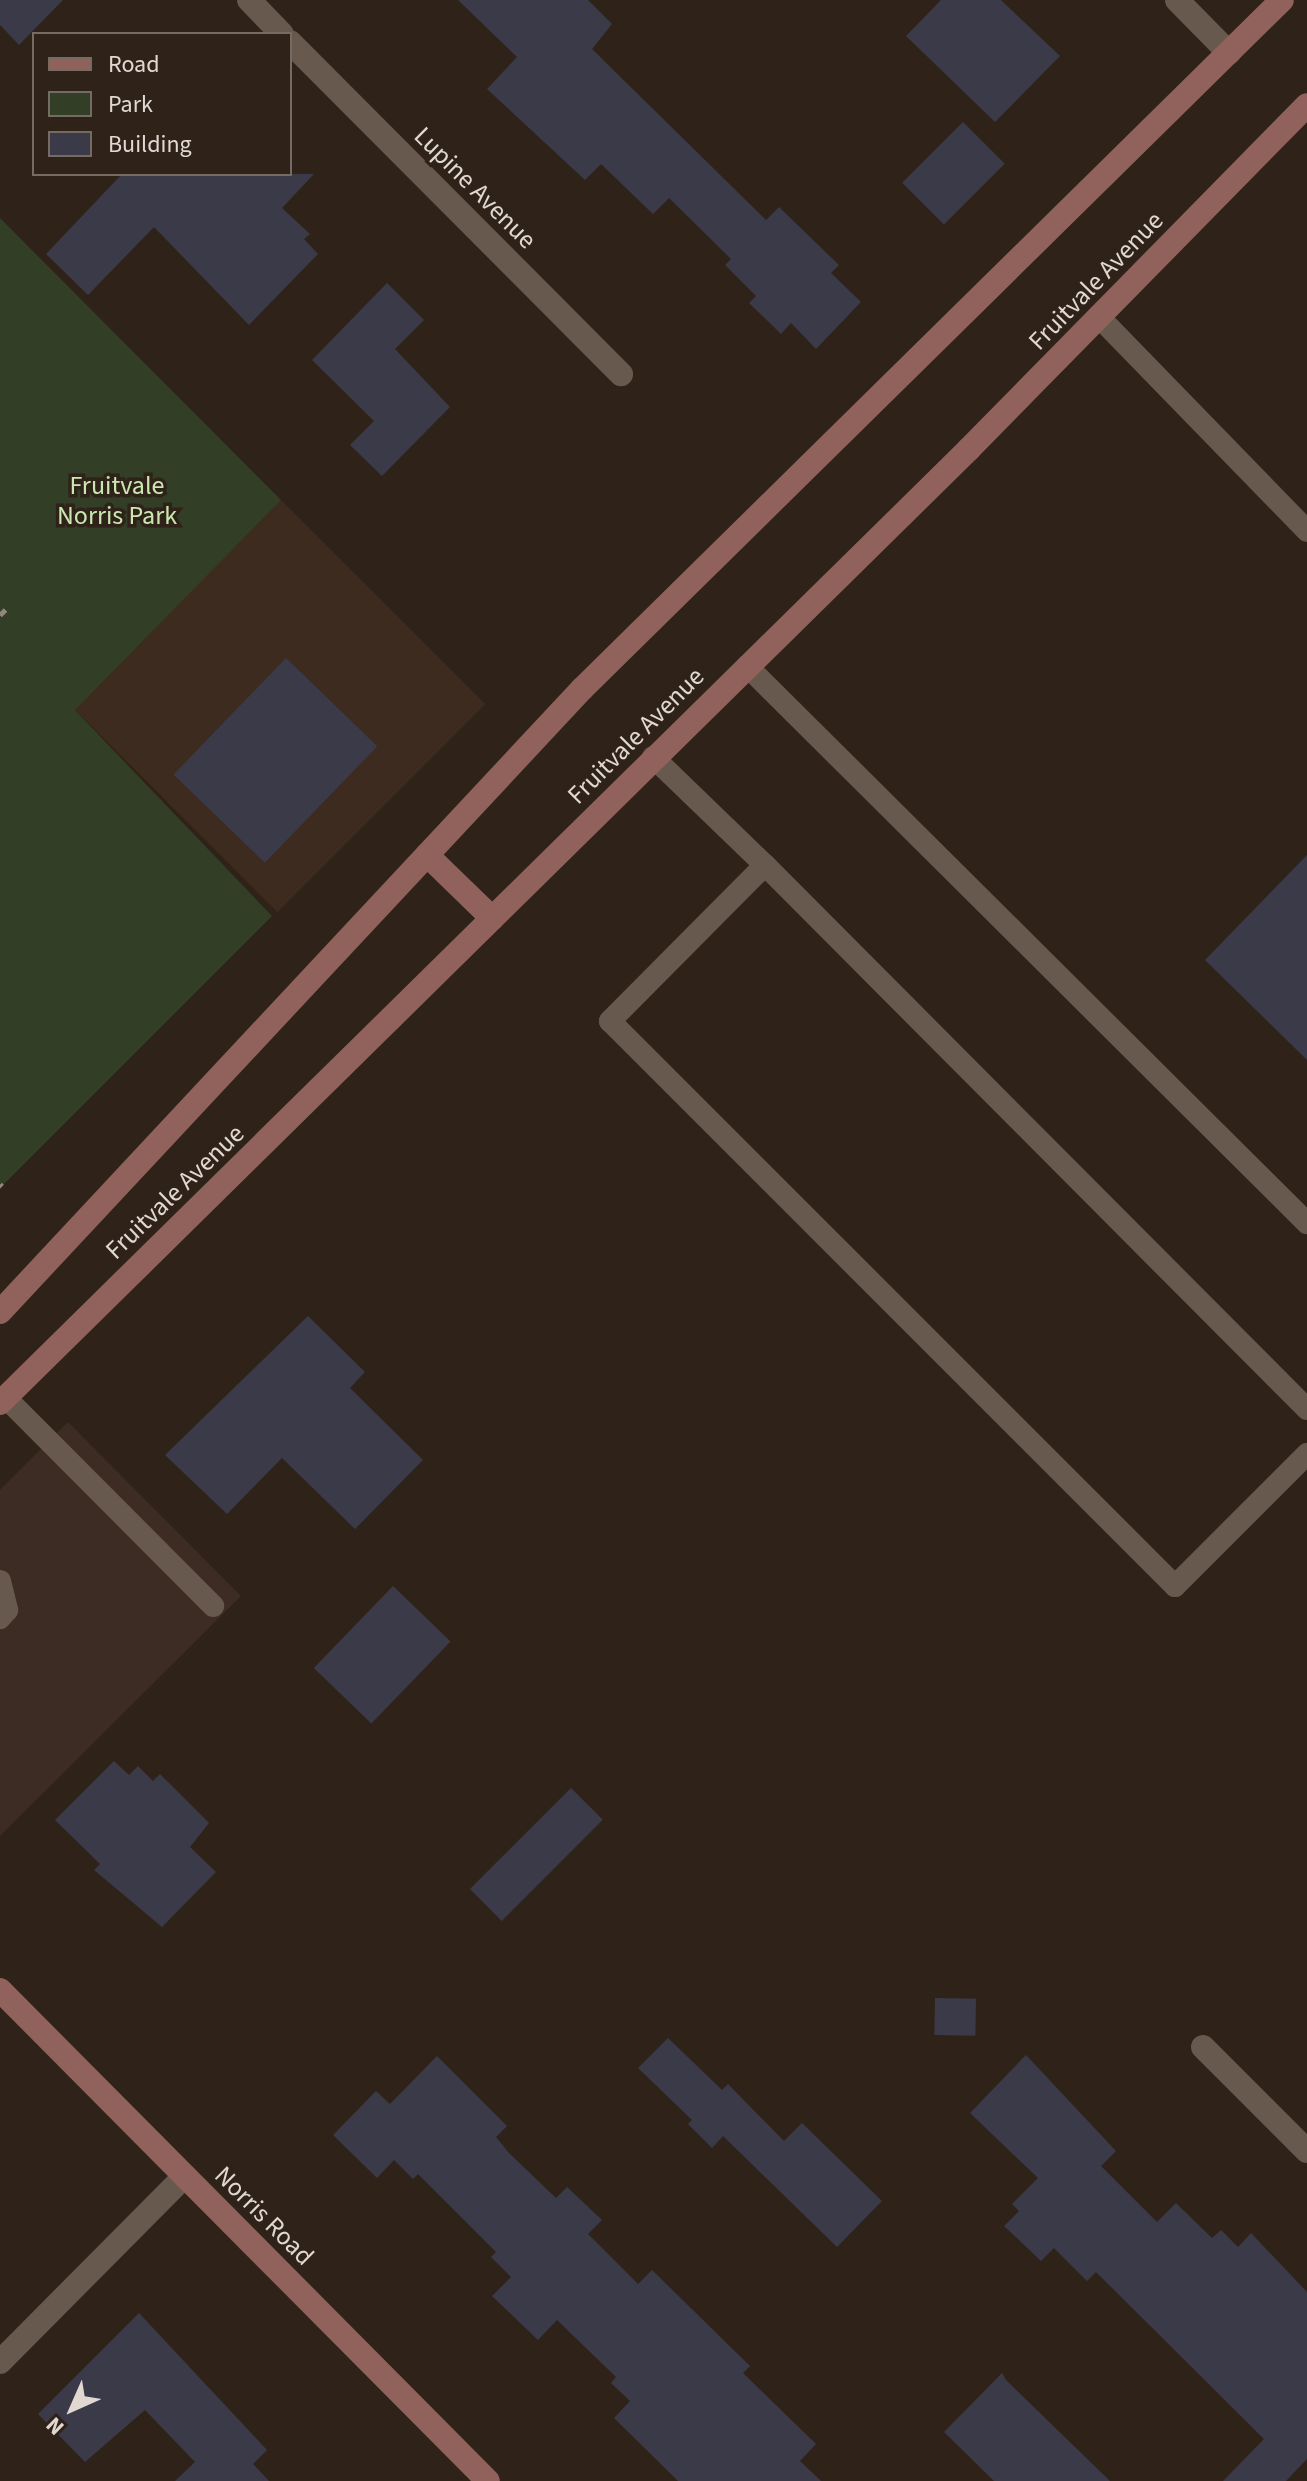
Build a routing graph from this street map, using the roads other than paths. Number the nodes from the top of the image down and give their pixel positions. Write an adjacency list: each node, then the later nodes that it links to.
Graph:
1 (249, 0): 4 (street)
2 (1177, 0): 6 (street)
3 (1282, 0): 6 (main road, Fruitvale Avenue)
4 (280, 32)
5 (292, 44): 9 (street, Lupine Avenue)
6 (1229, 53): 13 (main road, Fruitvale Avenue)
7 (1307, 105): 8 (main road, Fruitvale Avenue)
8 (1100, 318): 10 (lane); 11 (main road, Fruitvale Avenue)
9 (621, 374)
10 (1307, 531)
11 (747, 666): 12 (main road, Fruitvale Avenue); 16 (lane)
12 (653, 757): 14 (lane); 15 (main road, Fruitvale Avenue)
13 (427, 855): 15 (main road); 17 (main road, Fruitvale Avenue)
14 (765, 865): 19 (lane); 20 (lane)
15 (492, 918): 18 (main road, Fruitvale Avenue)
16 (1307, 1223)
17 (0, 1312)
18 (3, 1400): 22 (lane)
19 (1307, 1409)
20 (1307, 1454)
21 (0, 1581): 23 (lane)
22 (213, 1606)
23 (0, 1618)
24 (0, 1990): 27 (main road, Norris Road)
25 (1203, 2047): 26 (street)
26 (1307, 2151)
27 (185, 2176): 28 (street); 29 (main road, Norris Road)
28 (0, 2362)
29 (488, 2481)

